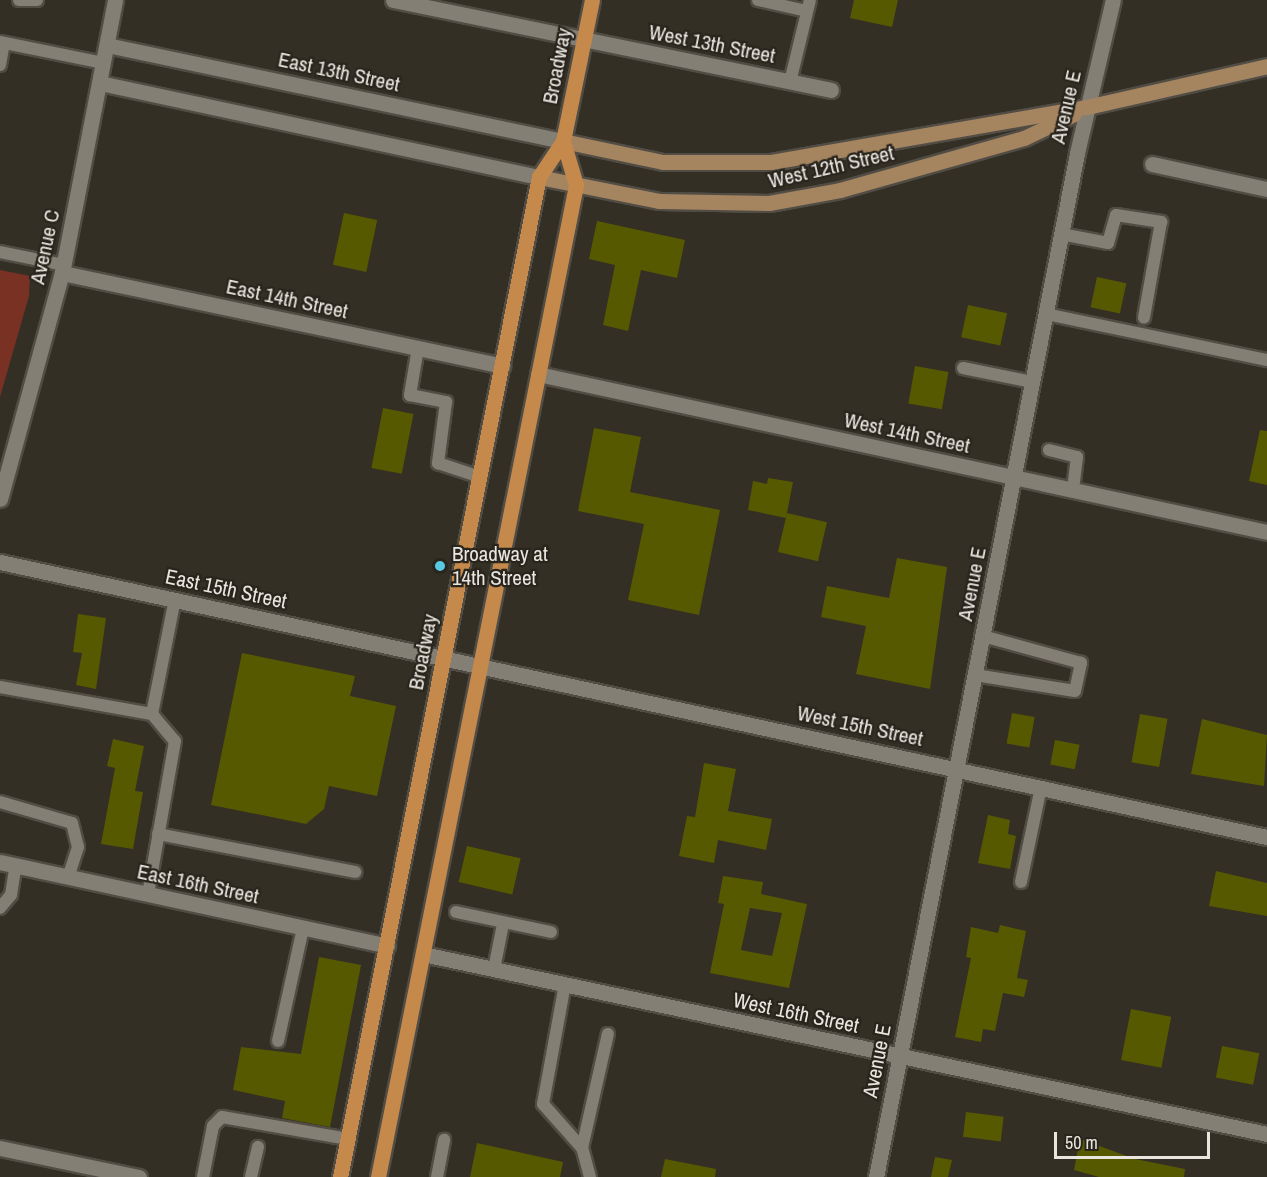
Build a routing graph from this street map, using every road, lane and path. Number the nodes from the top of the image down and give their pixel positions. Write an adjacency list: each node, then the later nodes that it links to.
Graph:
1 (20, 0): 2 (lane)
2 (37, 0)
3 (115, 0): 12 (street, Avenue C)
4 (393, 0): 10 (street)
5 (592, 0): 10 (main road, Broadway)
6 (758, 0): 8 (lane)
7 (1113, 0): 19 (street, Avenue E)
8 (785, 3): 9 (lane)
9 (808, 5): 17 (lane)
10 (584, 40): 17 (street, West 13th Street); 20 (main road, Broadway)
11 (2, 43): 13 (lane); 14 (lane)
12 (106, 45): 13 (street, Avenue C); 20 (street, East 13th Street)
13 (103, 63): 16 (street, Avenue C)
14 (0, 65)
15 (1267, 66): 19 (street, West 12th Street)
16 (100, 82): 22 (street); 27 (street, Avenue C)
17 (790, 82): 18 (street, West 13th Street)
18 (831, 90)
19 (1087, 107): 20 (street, West 12th Street); 23 (street, West 12th Street); 25 (street, Avenue E)
20 (563, 141): 22 (main road, Broadway); 23 (main road, Broadway)
21 (1152, 164): 24 (street)
22 (539, 177): 23 (street, West 12th Street); 32 (main road, Broadway)
23 (576, 185): 34 (main road, Broadway)
24 (1267, 189)
25 (1061, 234): 28 (street, Avenue E); 29 (lane)
26 (0, 252): 27 (lane)
27 (63, 269): 30 (street, East 14th Street); 40 (street, Avenue C)
28 (1046, 314): 31 (lane); 35 (street, Avenue E)
29 (1144, 317)
30 (418, 348): 32 (street, East 14th Street); 37 (lane)
31 (1267, 360)
32 (502, 366): 37 (main road, Broadway)
33 (963, 368): 35 (lane)
34 (538, 374): 38 (street, West 14th Street); 46 (main road, Broadway)
35 (1032, 382): 38 (street, Avenue E)
36 (1049, 450): 39 (lane)
37 (480, 477): 45 (main road, Broadway)
38 (1014, 478): 39 (street, West 14th Street); 44 (street, Avenue E)
39 (1073, 491): 41 (street, West 14th Street)
40 (0, 499)
41 (1267, 532)
42 (0, 562): 43 (street, East 15th Street)
43 (175, 599): 45 (street, East 15th Street); 49 (lane)
44 (983, 636): 47 (street, Avenue E); 47 (lane)
45 (444, 657): 46 (street, West 15th Street); 66 (main road, Broadway)
46 (480, 666): 50 (street, West 15th Street); 67 (main road, Broadway)
47 (975, 675): 50 (street, Avenue E)
48 (0, 687): 49 (lane)
49 (152, 714): 53 (lane)
50 (957, 769): 51 (street, West 15th Street); 72 (street, Avenue E)
51 (1041, 788): 54 (street, West 15th Street); 59 (lane)
52 (0, 802): 58 (lane)
53 (158, 834): 57 (lane); 60 (lane)
54 (1267, 837)
55 (0, 862): 56 (street, East 16th Street)
56 (16, 865): 58 (street, East 16th Street); 61 (lane)
57 (355, 872)
58 (68, 877): 60 (street, East 16th Street)
59 (1022, 882)
60 (148, 894): 64 (street, East 16th Street)
61 (0, 908)
62 (456, 912): 63 (lane)
63 (503, 924): 65 (lane); 68 (lane)
64 (303, 928): 66 (street, East 16th Street); 71 (lane)
65 (550, 932)
66 (387, 946): 74 (main road, Broadway)
67 (423, 954): 68 (street, West 16th Street); 83 (main road, Broadway)
68 (494, 969): 69 (street, West 16th Street)
69 (565, 984): 72 (street, West 16th Street); 78 (lane)
70 (608, 1034): 78 (lane)
71 (278, 1041)
72 (900, 1057): 73 (street, West 16th Street); 86 (street, Avenue E)
73 (1267, 1134)
74 (348, 1138): 80 (lane); 82 (main road, Broadway)
75 (444, 1140): 84 (lane)
76 (258, 1147): 81 (lane)
77 (0, 1148): 79 (street)
78 (582, 1148): 85 (lane)
79 (139, 1177)
80 (202, 1177)
81 (251, 1177)
82 (340, 1177)
83 (378, 1177)
84 (437, 1177)
85 (590, 1177)
86 (876, 1177)

